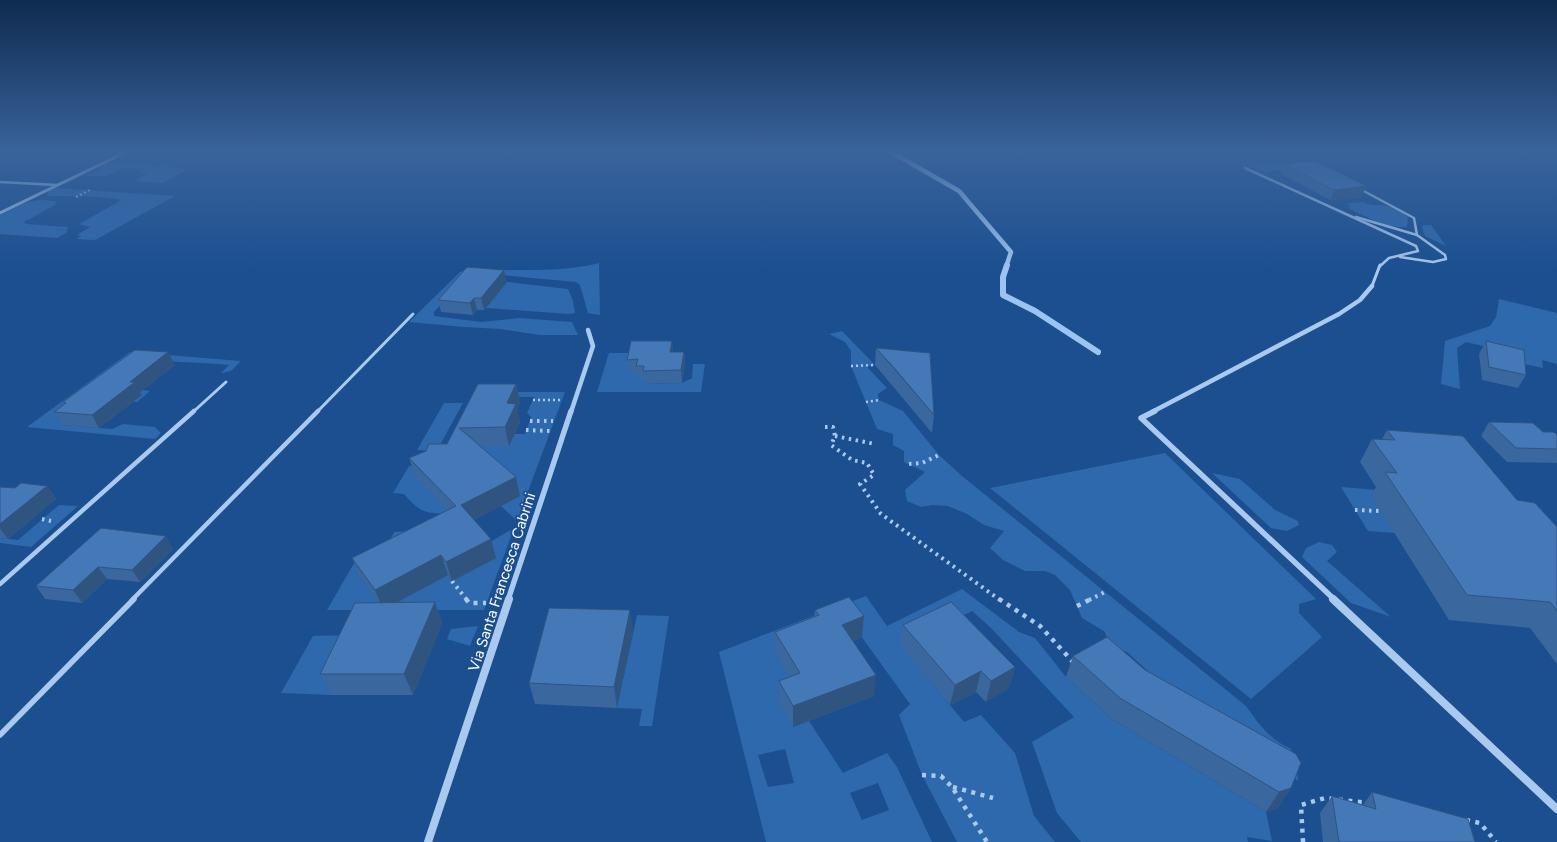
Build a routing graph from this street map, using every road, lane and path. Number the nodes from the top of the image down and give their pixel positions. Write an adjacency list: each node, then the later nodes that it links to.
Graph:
1 (42, 192): 6 (street)
2 (85, 192): 5 (path)
3 (1298, 192): 7 (lane)
4 (1367, 192): 8 (lane)
5 (76, 197)
6 (0, 213)
7 (1349, 216): 8 (lane); 9 (lane)
8 (1417, 235): 9 (lane)
9 (1398, 256): 10 (lane)
10 (1372, 286): 42 (street)
11 (412, 314): 37 (lane)
12 (588, 330): 44 (street, Via Santa Francesca Cabrini)
13 (875, 365): 14 (path)
14 (851, 366)
15 (226, 382): 32 (lane)
16 (533, 400): 17 (path)
17 (562, 400)
18 (879, 400): 19 (path)
19 (866, 402)
20 (530, 421): 21 (path)
21 (554, 421)
22 (825, 427): 25 (path)
23 (526, 430): 24 (path)
24 (550, 431)
25 (835, 436): 26 (path); 36 (path)
26 (876, 444)
27 (939, 455): 28 (path)
28 (909, 464)
29 (1355, 510): 30 (path)
30 (1381, 511)
31 (452, 581): 34 (path)
32 (0, 584)
33 (1105, 592): 35 (path)
34 (486, 603)
35 (1077, 606)
36 (1078, 669)
37 (0, 735)
38 (922, 774): 39 (path)
39 (952, 786): 40 (path); 45 (path)
40 (993, 798)
41 (1378, 805): 46 (path)
42 (1557, 810)
43 (1461, 820): 47 (path)
44 (428, 842)
45 (987, 842)
46 (1303, 842)
47 (1496, 842)

